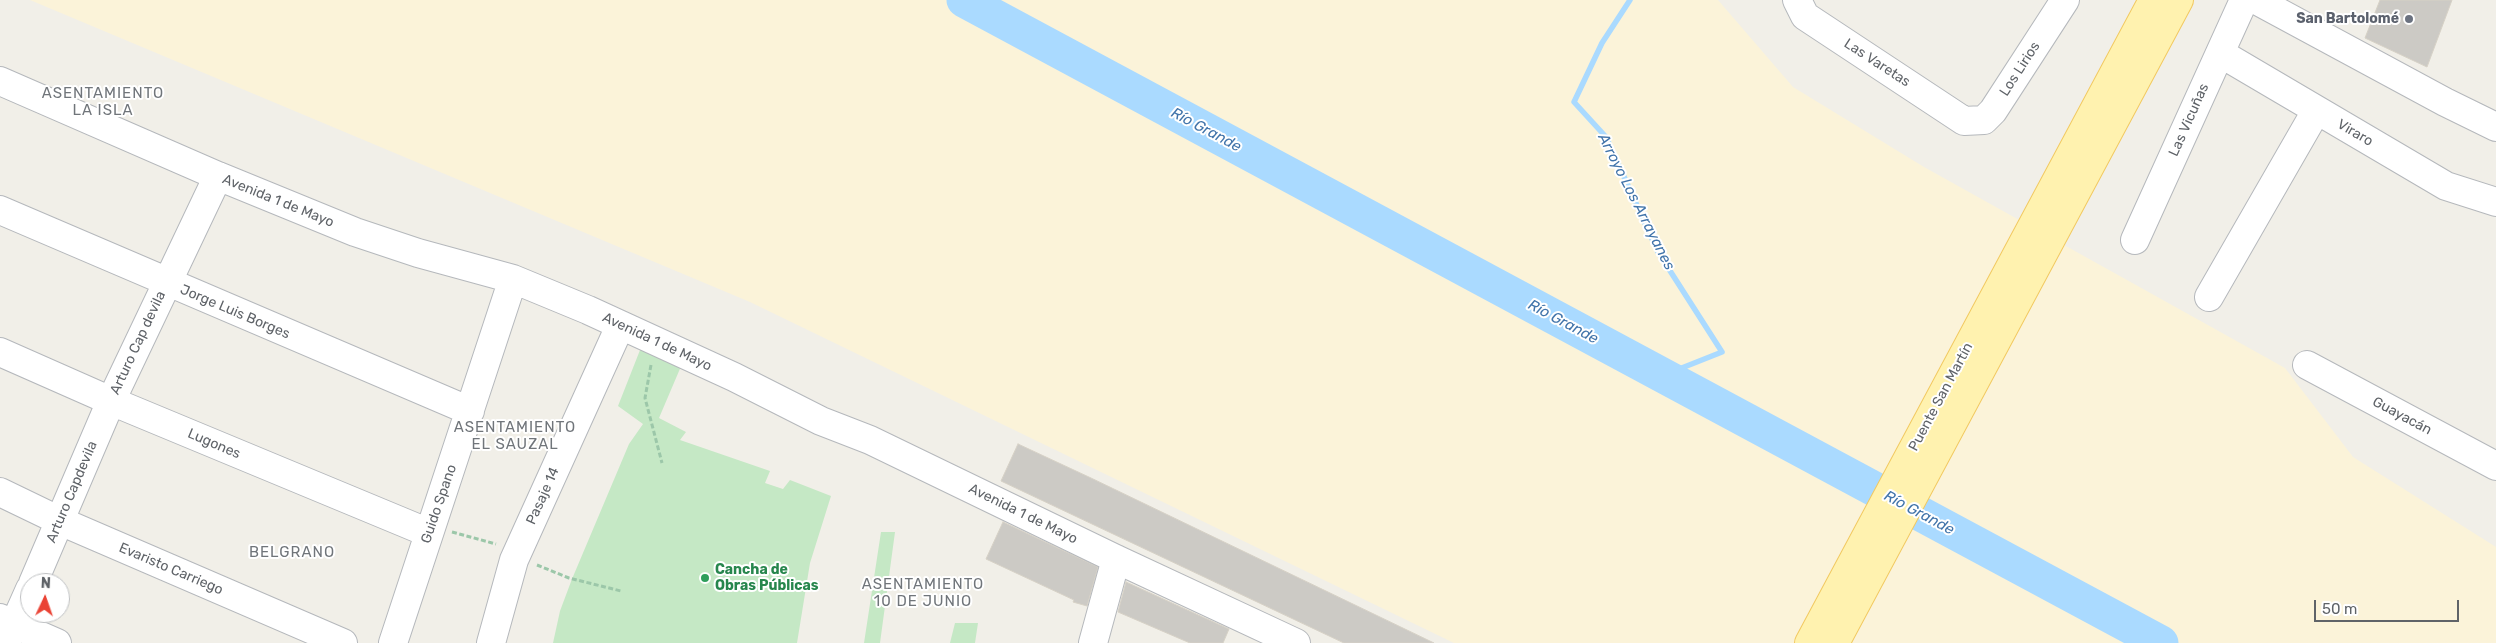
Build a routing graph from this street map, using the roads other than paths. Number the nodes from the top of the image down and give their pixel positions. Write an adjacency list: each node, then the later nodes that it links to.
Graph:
1 (1797, 0): 10 (street, Las Varetas)
2 (2065, 0): 10 (street, Los Lirios)
3 (2153, 0): 12 (main road)
4 (2179, 0): 12 (main road)
5 (2244, 0): 7 (street, Las Vicuñas)
6 (2256, 0): 11 (street)
7 (2220, 53): 9 (street, Viraro); 16 (street, Las Vicuñas)
8 (0, 81): 13 (street, Avenida 1 de Mayo)
9 (2316, 111): 14 (street, Viraro); 19 (street)
10 (1964, 121)
11 (2496, 127)
12 (2082, 158): 39 (main road, Puente San Martín); 40 (main road, Puente San Martín)
13 (218, 176): 17 (street, Avenida 1 de Mayo); 18 (street, Arturo Cap devila)
14 (2496, 202)
15 (0, 210): 18 (street, Jorge Luis Borges)
16 (2135, 240)
17 (513, 279): 20 (street, Avenida 1 de Mayo); 24 (street, Guido Spano)
18 (166, 283): 23 (street, Arturo Cap devila); 24 (street, Jorge Luis Borges)
19 (2209, 297)
20 (620, 326): 29 (street, Avenida 1 de Mayo); 36 (street, Pasaje 14)
21 (0, 352): 23 (street, Lugones)
22 (2307, 365): 25 (street, Guayacán)
23 (111, 401): 27 (street, Arturo Capdevila); 28 (street, Lugones)
24 (470, 411): 28 (street, Guido Spano)
25 (2496, 466)
26 (0, 492): 27 (street, Evaristo Carriego)
27 (60, 521): 30 (street, Arturo Capdevila); 34 (street, Evaristo Carriego)
28 (428, 533): 35 (street, Guido Spano)
29 (1116, 559): 37 (street); 38 (street, Avenida 1 de Mayo)
30 (37, 573)
31 (20, 607): 32 (street)
32 (7, 629): 33 (street)
33 (57, 643)
34 (343, 643)
35 (393, 643)
36 (491, 643)
37 (1093, 643)
38 (1296, 643)
39 (1809, 643)
40 (1834, 643)

